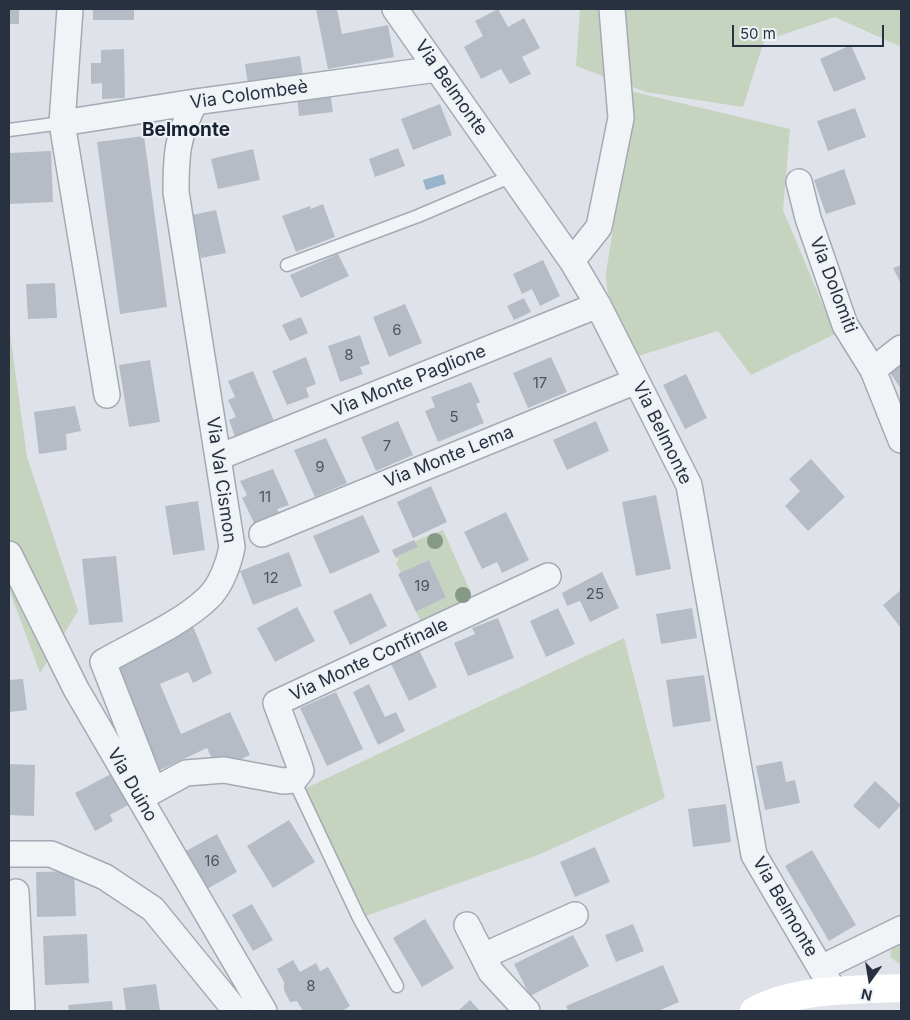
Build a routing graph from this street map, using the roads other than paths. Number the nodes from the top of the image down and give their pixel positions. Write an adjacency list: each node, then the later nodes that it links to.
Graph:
1 (70, 9): 6 (street)
2 (395, 9): 4 (street, Via Belmonte)
3 (612, 9): 10 (street)
4 (437, 69): 5 (street, Via Colombeè); 8 (street, Via Belmonte)
5 (195, 102): 6 (street, Via Colombeè); 18 (street, Via Val Cismon)
6 (62, 123): 7 (lane); 16 (street)
7 (9, 130)
8 (512, 176): 10 (street, Via Belmonte); 11 (lane)
9 (799, 182): 14 (street, Via Dolomiti)
10 (572, 261): 12 (street, Via Belmonte)
11 (287, 265)
12 (598, 305): 15 (street, Via Belmonte); 18 (street, Via Monte Paglione)
13 (901, 348): 14 (street)
14 (873, 370): 17 (street, Via Dolomiti)
15 (636, 381): 19 (street, Via Monte Lema); 30 (street, Via Belmonte)
16 (107, 395)
17 (901, 440)
18 (219, 457): 23 (street, Via Val Cismon)
19 (262, 534)
20 (9, 554): 23 (street, Via Duino)
21 (548, 576): 22 (street, Via Monte Confinale)
22 (294, 780): 23 (street); 31 (lane)
23 (147, 794): 36 (street, Via Duino)
24 (9, 854): 35 (street)
25 (16, 892): 34 (street)
26 (575, 915): 29 (street)
27 (467, 926): 29 (street)
28 (901, 929): 30 (street)
29 (483, 956): 37 (street)
30 (821, 968): 33 (street, Via Belmonte)
31 (397, 986)
32 (901, 988): 33 (street)
33 (834, 991): 38 (street)
34 (22, 1011)
35 (236, 1011)
36 (264, 1011)
37 (526, 1011)
38 (754, 1011)

